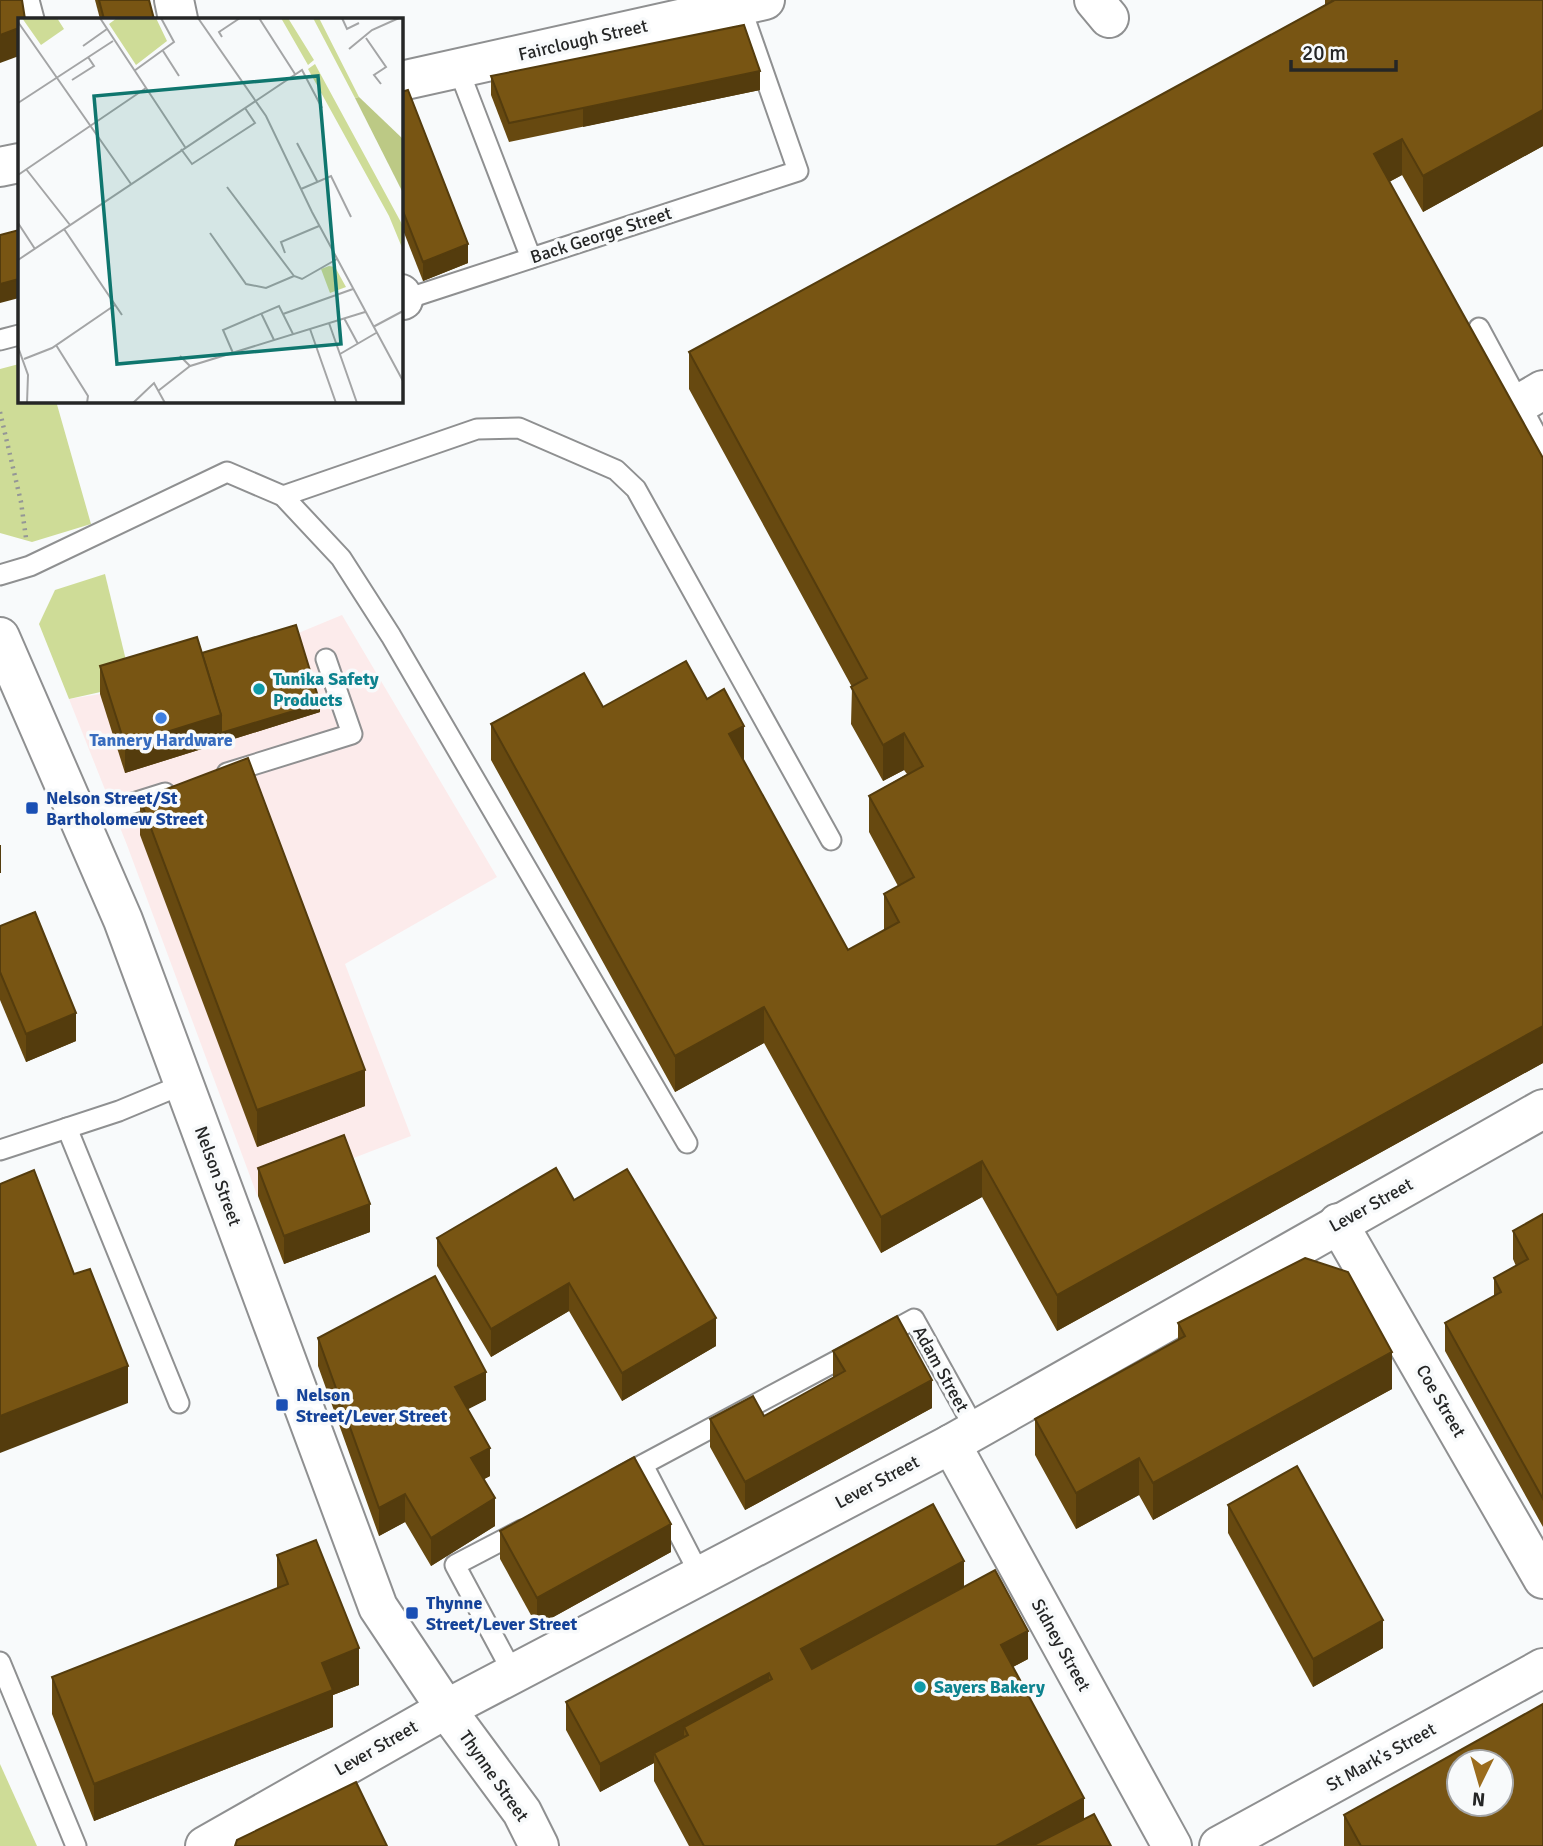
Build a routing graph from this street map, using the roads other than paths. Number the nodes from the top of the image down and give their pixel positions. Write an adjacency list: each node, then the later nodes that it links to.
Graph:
1 (29, 0): 4 (lane)
2 (174, 0): 5 (street)
3 (753, 2): 6 (street, Fairclough Street); 10 (lane, Back George Street)
4 (34, 18)
5 (178, 18)
6 (458, 68): 7 (street, Fairclough Street); 10 (lane)
7 (402, 81)
8 (18, 163): 9 (street)
9 (0, 167)
10 (531, 258): 11 (lane, Back George Street)
11 (402, 297)
12 (1479, 328): 15 (lane)
13 (18, 335): 14 (lane)
14 (0, 340)
15 (1531, 397): 16 (lane)
16 (1543, 447)
17 (283, 496): 18 (lane); 24 (lane); 28 (lane)
18 (0, 575)
19 (0, 637): 23 (street, Nelson Street)
20 (327, 659): 21 (lane)
21 (209, 779)
22 (183, 787): 23 (lane)
23 (79, 820): 25 (street, Nelson Street)
24 (831, 841)
25 (184, 1084): 27 (lane); 41 (street, Nelson Street)
26 (1543, 1109): 30 (street, Lever Street)
27 (66, 1128): 29 (lane); 31 (lane)
28 (687, 1143)
29 (0, 1150)
30 (1338, 1223): 32 (street, Lever Street); 37 (street, Coe Street)
31 (178, 1403)
32 (963, 1436): 33 (lane, Adam Street); 36 (street, Lever Street); 45 (street, Sidney Street)
33 (643, 1465): 34 (lane, Adam Street); 36 (lane)
34 (596, 1490)
35 (537, 1521): 40 (lane)
36 (700, 1574): 40 (street, Lever Street)
37 (1543, 1578)
38 (0, 1662): 42 (lane)
39 (1543, 1668): 46 (street, St Mark's Street)
40 (513, 1673): 41 (street, Lever Street)
41 (446, 1709): 43 (street, Lever Street); 44 (street, Thynne Street)
42 (76, 1846)
43 (205, 1846)
44 (539, 1846)
45 (1172, 1846)
46 (1219, 1846)

